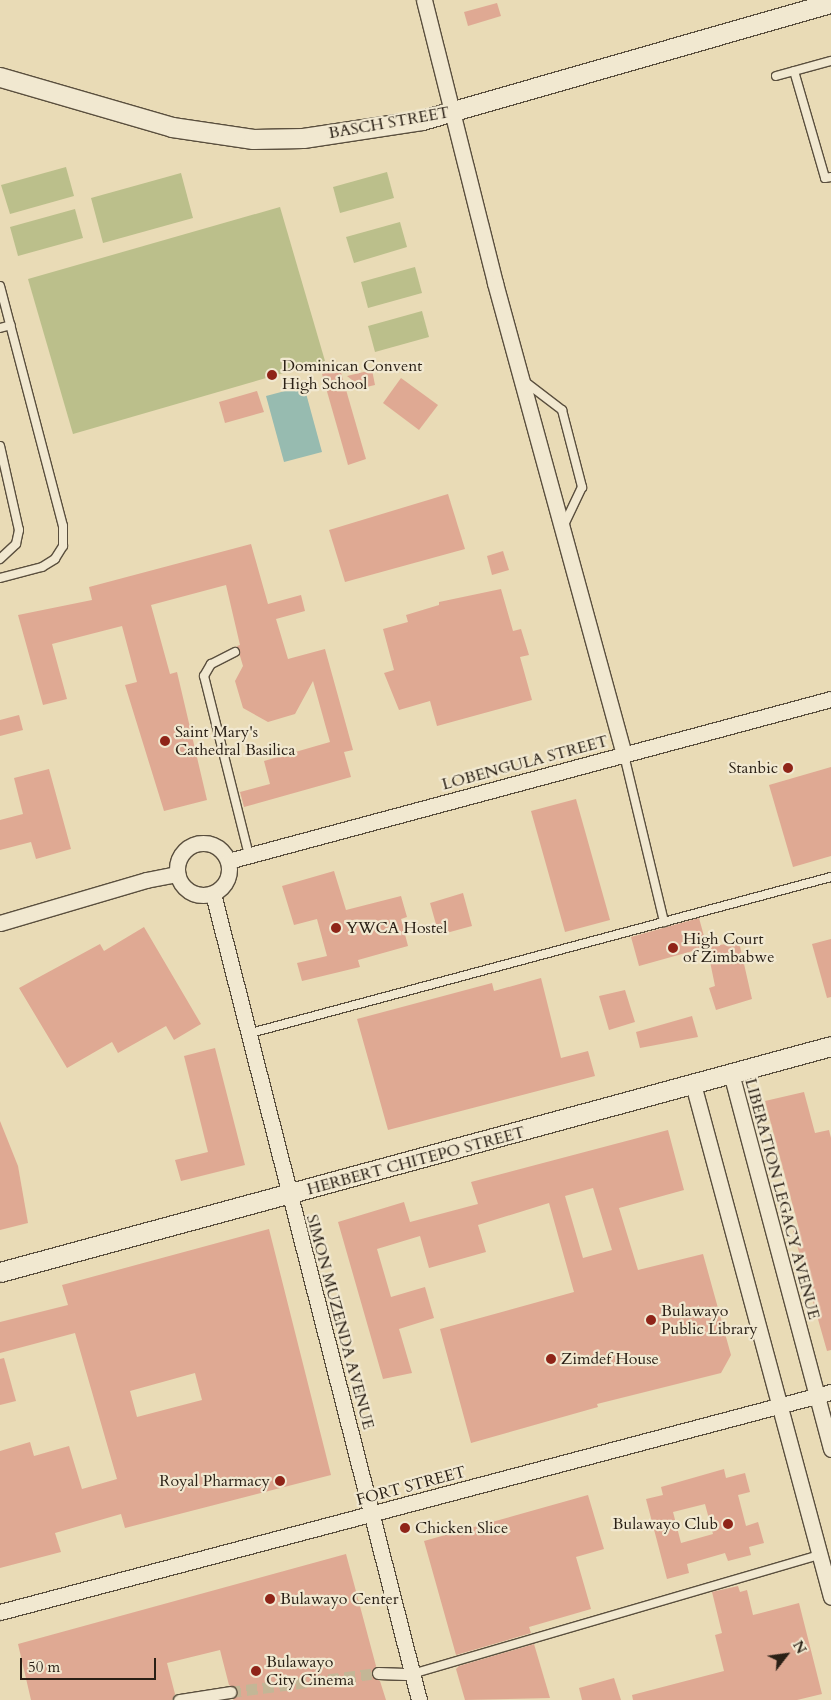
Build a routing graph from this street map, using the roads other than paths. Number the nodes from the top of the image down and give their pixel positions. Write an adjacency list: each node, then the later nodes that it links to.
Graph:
1 (424, 0): 7 (street)
2 (831, 3): 7 (street, BASCH STREET)
3 (830, 63): 4 (lane)
4 (794, 71): 5 (lane); 8 (lane)
5 (776, 76)
6 (0, 77): 7 (street, BASCH STREET)
7 (450, 113): 12 (street)
8 (831, 177)
9 (0, 286): 10 (lane)
10 (11, 325): 11 (lane); 16 (lane)
11 (0, 328)
12 (520, 378): 14 (street); 14 (lane)
13 (0, 446): 15 (lane)
14 (562, 529): 19 (street)
15 (0, 559)
16 (0, 578)
17 (235, 652): 20 (lane)
18 (831, 699): 19 (street, LOBENGULA STREET)
19 (624, 755): 20 (street, LOBENGULA STREET); 25 (lane)
20 (249, 855): 21 (street, LOBENGULA STREET)
21 (228, 861): 22 (street); 24 (street)
22 (177, 874): 24 (street); 26 (street)
23 (831, 877): 25 (lane)
24 (212, 894): 27 (street, SIMON MUZENDA AVENUE)
25 (664, 922): 27 (lane)
26 (0, 923)
27 (247, 1034): 31 (street, SIMON MUZENDA AVENUE)
28 (831, 1046): 29 (street, HERBERT CHITEPO STREET)
29 (730, 1073): 30 (street, HERBERT CHITEPO STREET); 33 (street, LIBERATION LEGACY AVENUE)
30 (693, 1084): 31 (street, HERBERT CHITEPO STREET); 34 (street)
31 (289, 1196): 32 (street, HERBERT CHITEPO STREET); 36 (street, SIMON MUZENDA AVENUE)
32 (0, 1272)
33 (824, 1394): 34 (street, FORT STREET); 35 (street, LIBERATION LEGACY AVENUE)
34 (780, 1406): 36 (street, FORT STREET); 37 (street)
35 (831, 1449)
36 (371, 1514): 39 (street, FORT STREET); 41 (street, SIMON MUZENDA AVENUE)
37 (820, 1555): 38 (street); 41 (lane)
38 (831, 1597)
39 (0, 1612)
40 (378, 1673): 41 (street)
41 (412, 1674): 44 (street, SIMON MUZENDA AVENUE)
42 (230, 1692): 43 (street)
43 (179, 1700)
44 (419, 1700)

